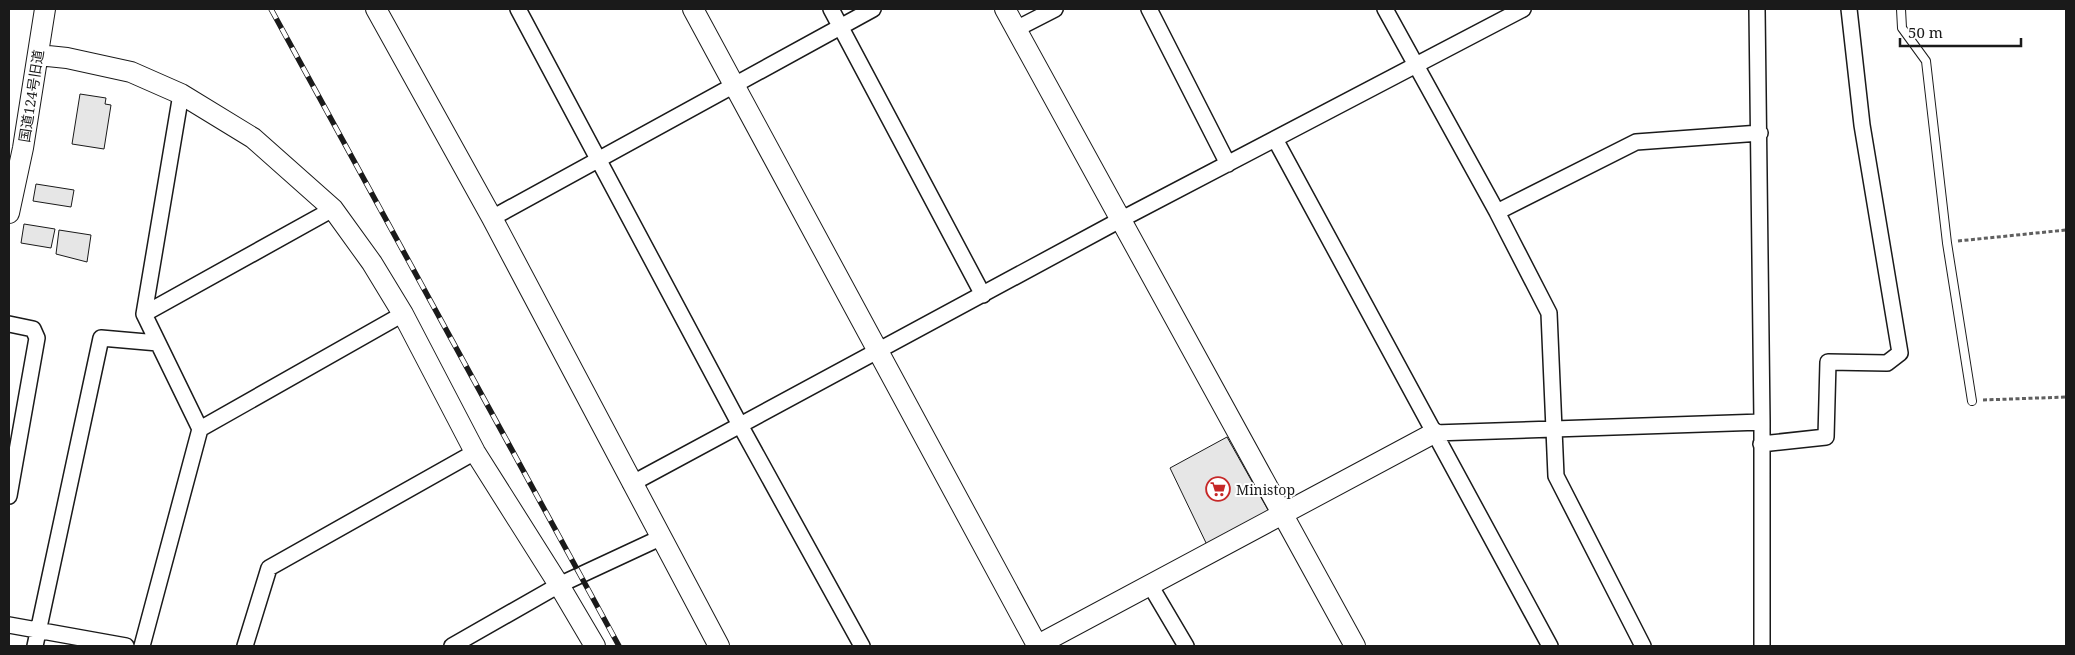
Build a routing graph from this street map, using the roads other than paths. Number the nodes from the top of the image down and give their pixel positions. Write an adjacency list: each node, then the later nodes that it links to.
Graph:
1 (45, 9): 17 (street, 国道124号旧道)
2 (376, 9): 28 (street)
3 (518, 9): 23 (street)
4 (692, 9): 19 (street)
5 (831, 9): 15 (street)
6 (873, 9): 15 (street)
7 (1005, 9): 16 (street)
8 (1054, 9): 16 (street)
9 (1149, 9): 24 (street)
10 (1385, 9): 18 (street)
11 (1523, 9): 18 (street)
12 (1757, 9): 21 (street)
13 (1849, 9): 42 (street)
14 (1901, 9): 36 (lane)
15 (840, 26): 19 (street); 30 (street)
16 (1016, 29): 29 (street)
17 (38, 55): 20 (street); 27 (street, 国道124号旧道)
18 (1416, 65): 22 (street); 26 (street)
19 (734, 85): 23 (street); 35 (street)
20 (181, 94): 25 (street); 31 (street)
21 (1760, 132): 26 (street); 37 (street)
22 (1275, 139): 24 (street); 41 (street)
23 (598, 159): 28 (street); 38 (street)
24 (1228, 164): 29 (street)
25 (333, 209): 31 (street); 32 (street)
26 (1497, 212): 39 (street)
27 (9, 213)
28 (492, 218): 44 (street)
29 (1120, 220): 30 (street); 46 (street)
30 (982, 295): 35 (street)
31 (144, 314): 34 (street)
32 (403, 314): 40 (street); 43 (street)
33 (9, 324): 45 (street)
34 (158, 343): 40 (street); 51 (street)
35 (878, 351): 38 (street); 60 (street)
36 (1972, 401)
37 (1762, 422): 39 (street); 42 (street)
38 (740, 425): 44 (street); 59 (street)
39 (1553, 428): 41 (street); 64 (street)
40 (200, 429): 54 (street)
41 (1434, 433): 46 (street); 63 (street)
42 (1761, 444): 65 (street)
43 (475, 452): 48 (street); 55 (street)
44 (631, 484): 47 (street)
45 (9, 496)
46 (1282, 514): 49 (street); 62 (street)
47 (660, 538): 48 (street); 58 (street)
48 (559, 585): 56 (street); 57 (street)
49 (1150, 585): 60 (street); 61 (street)
50 (9, 625): 51 (street)
51 (37, 630): 52 (street); 53 (street)
52 (35, 646)
53 (126, 646)
54 (142, 646)
55 (245, 646)
56 (452, 646)
57 (595, 646)
58 (719, 646)
59 (862, 646)
60 (1037, 646)
61 (1186, 646)
62 (1355, 646)
63 (1550, 646)
64 (1643, 646)
65 (1762, 646)

